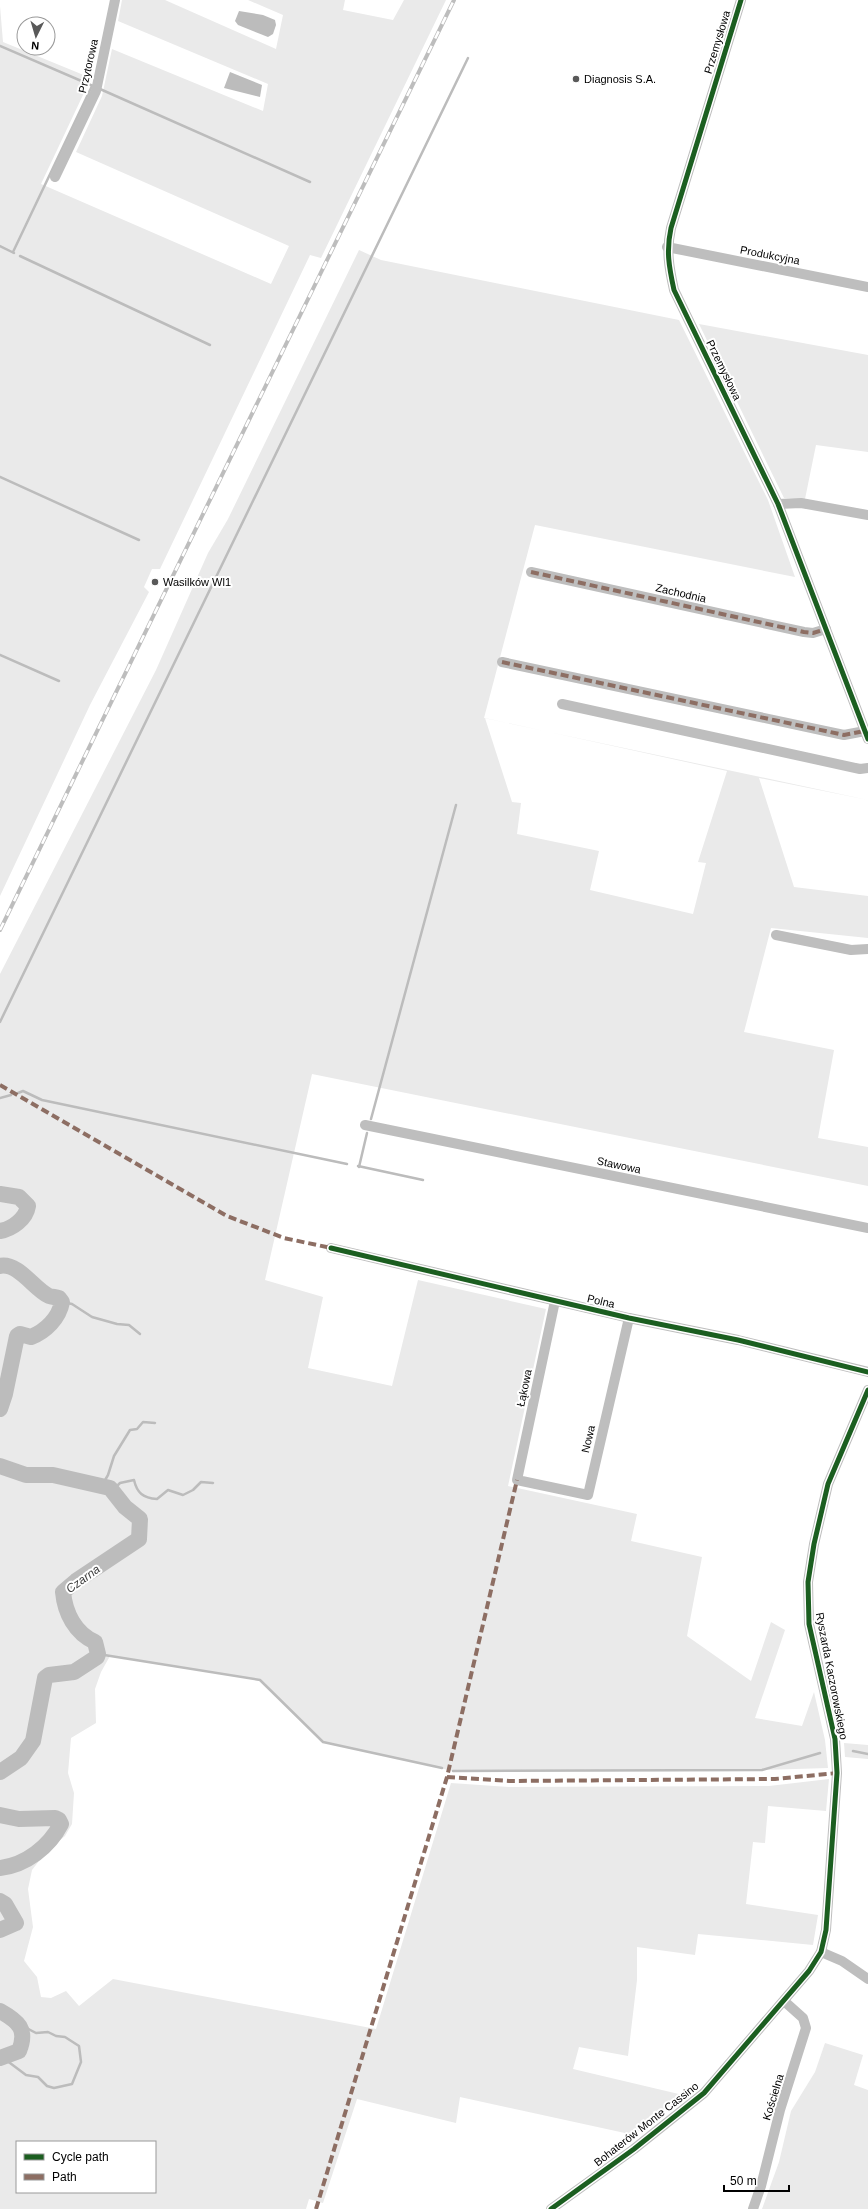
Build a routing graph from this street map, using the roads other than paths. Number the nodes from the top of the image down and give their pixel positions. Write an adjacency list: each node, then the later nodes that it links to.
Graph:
1 (115, 0): 3 (street, Przytorowa)
2 (741, 0): 4 (street, Przemysłowa)
3 (55, 177)
4 (667, 247): 5 (street, Produkcyjna); 6 (street, Przemysłowa)
5 (868, 287)
6 (778, 504): 7 (street); 9 (street, Przemysłowa)
7 (868, 515)
8 (531, 572): 9 (street, Zachodnia)
9 (826, 629): 12 (street, Przemysłowa)
10 (502, 662): 12 (street)
11 (562, 704): 13 (street)
12 (866, 735)
13 (868, 768)
14 (776, 935): 15 (street)
15 (868, 949)
16 (365, 1125): 17 (street, Stawowa)
17 (868, 1228)
18 (330, 1248): 19 (street, Polna)
19 (555, 1301): 20 (street, Polna); 23 (street, Łąkowa)
20 (629, 1318): 21 (street, Polna); 23 (street, Nowa)
21 (868, 1372)
22 (868, 1390): 24 (street, Ryszarda Kaczorowskiego)
23 (516, 1480)
24 (821, 1952): 25 (street); 26 (street, Bohaterów Monte Cassino)
25 (868, 1979)
26 (784, 2001): 27 (street, Bohaterów Monte Cassino); 28 (street, Kościelna)
27 (551, 2209)
28 (753, 2209)

